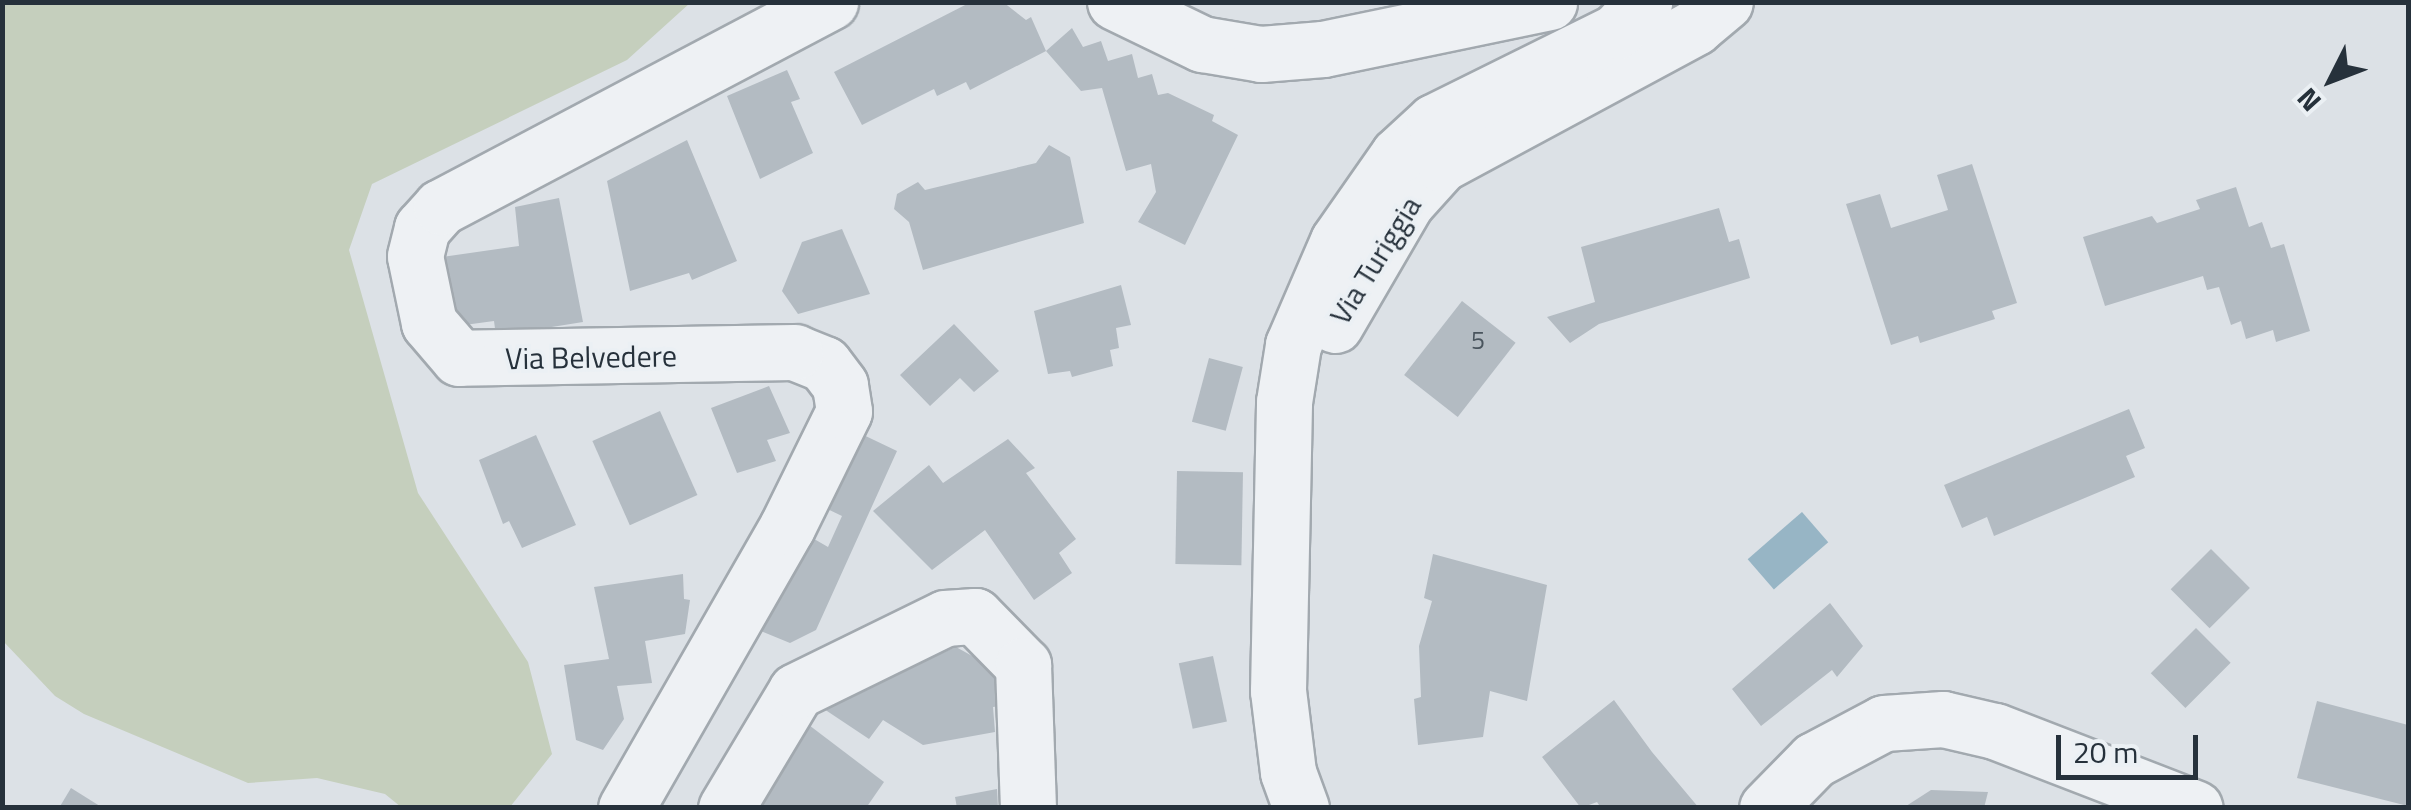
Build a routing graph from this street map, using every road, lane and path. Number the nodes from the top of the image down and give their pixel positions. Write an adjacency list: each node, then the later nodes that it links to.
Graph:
1 (830, 2): 7 (street, Via Belvedere)
2 (1115, 2): 3 (street)
3 (1549, 2)
4 (1644, 2): 6 (street, Via Turiggia)
5 (1725, 2): 6 (street, Via Turiggia)
6 (1284, 505): 10 (street, Via Turiggia)
7 (626, 808)
8 (726, 808): 9 (street)
9 (1028, 808)
10 (1301, 808)
11 (1767, 808): 12 (street)
12 (2195, 808)

